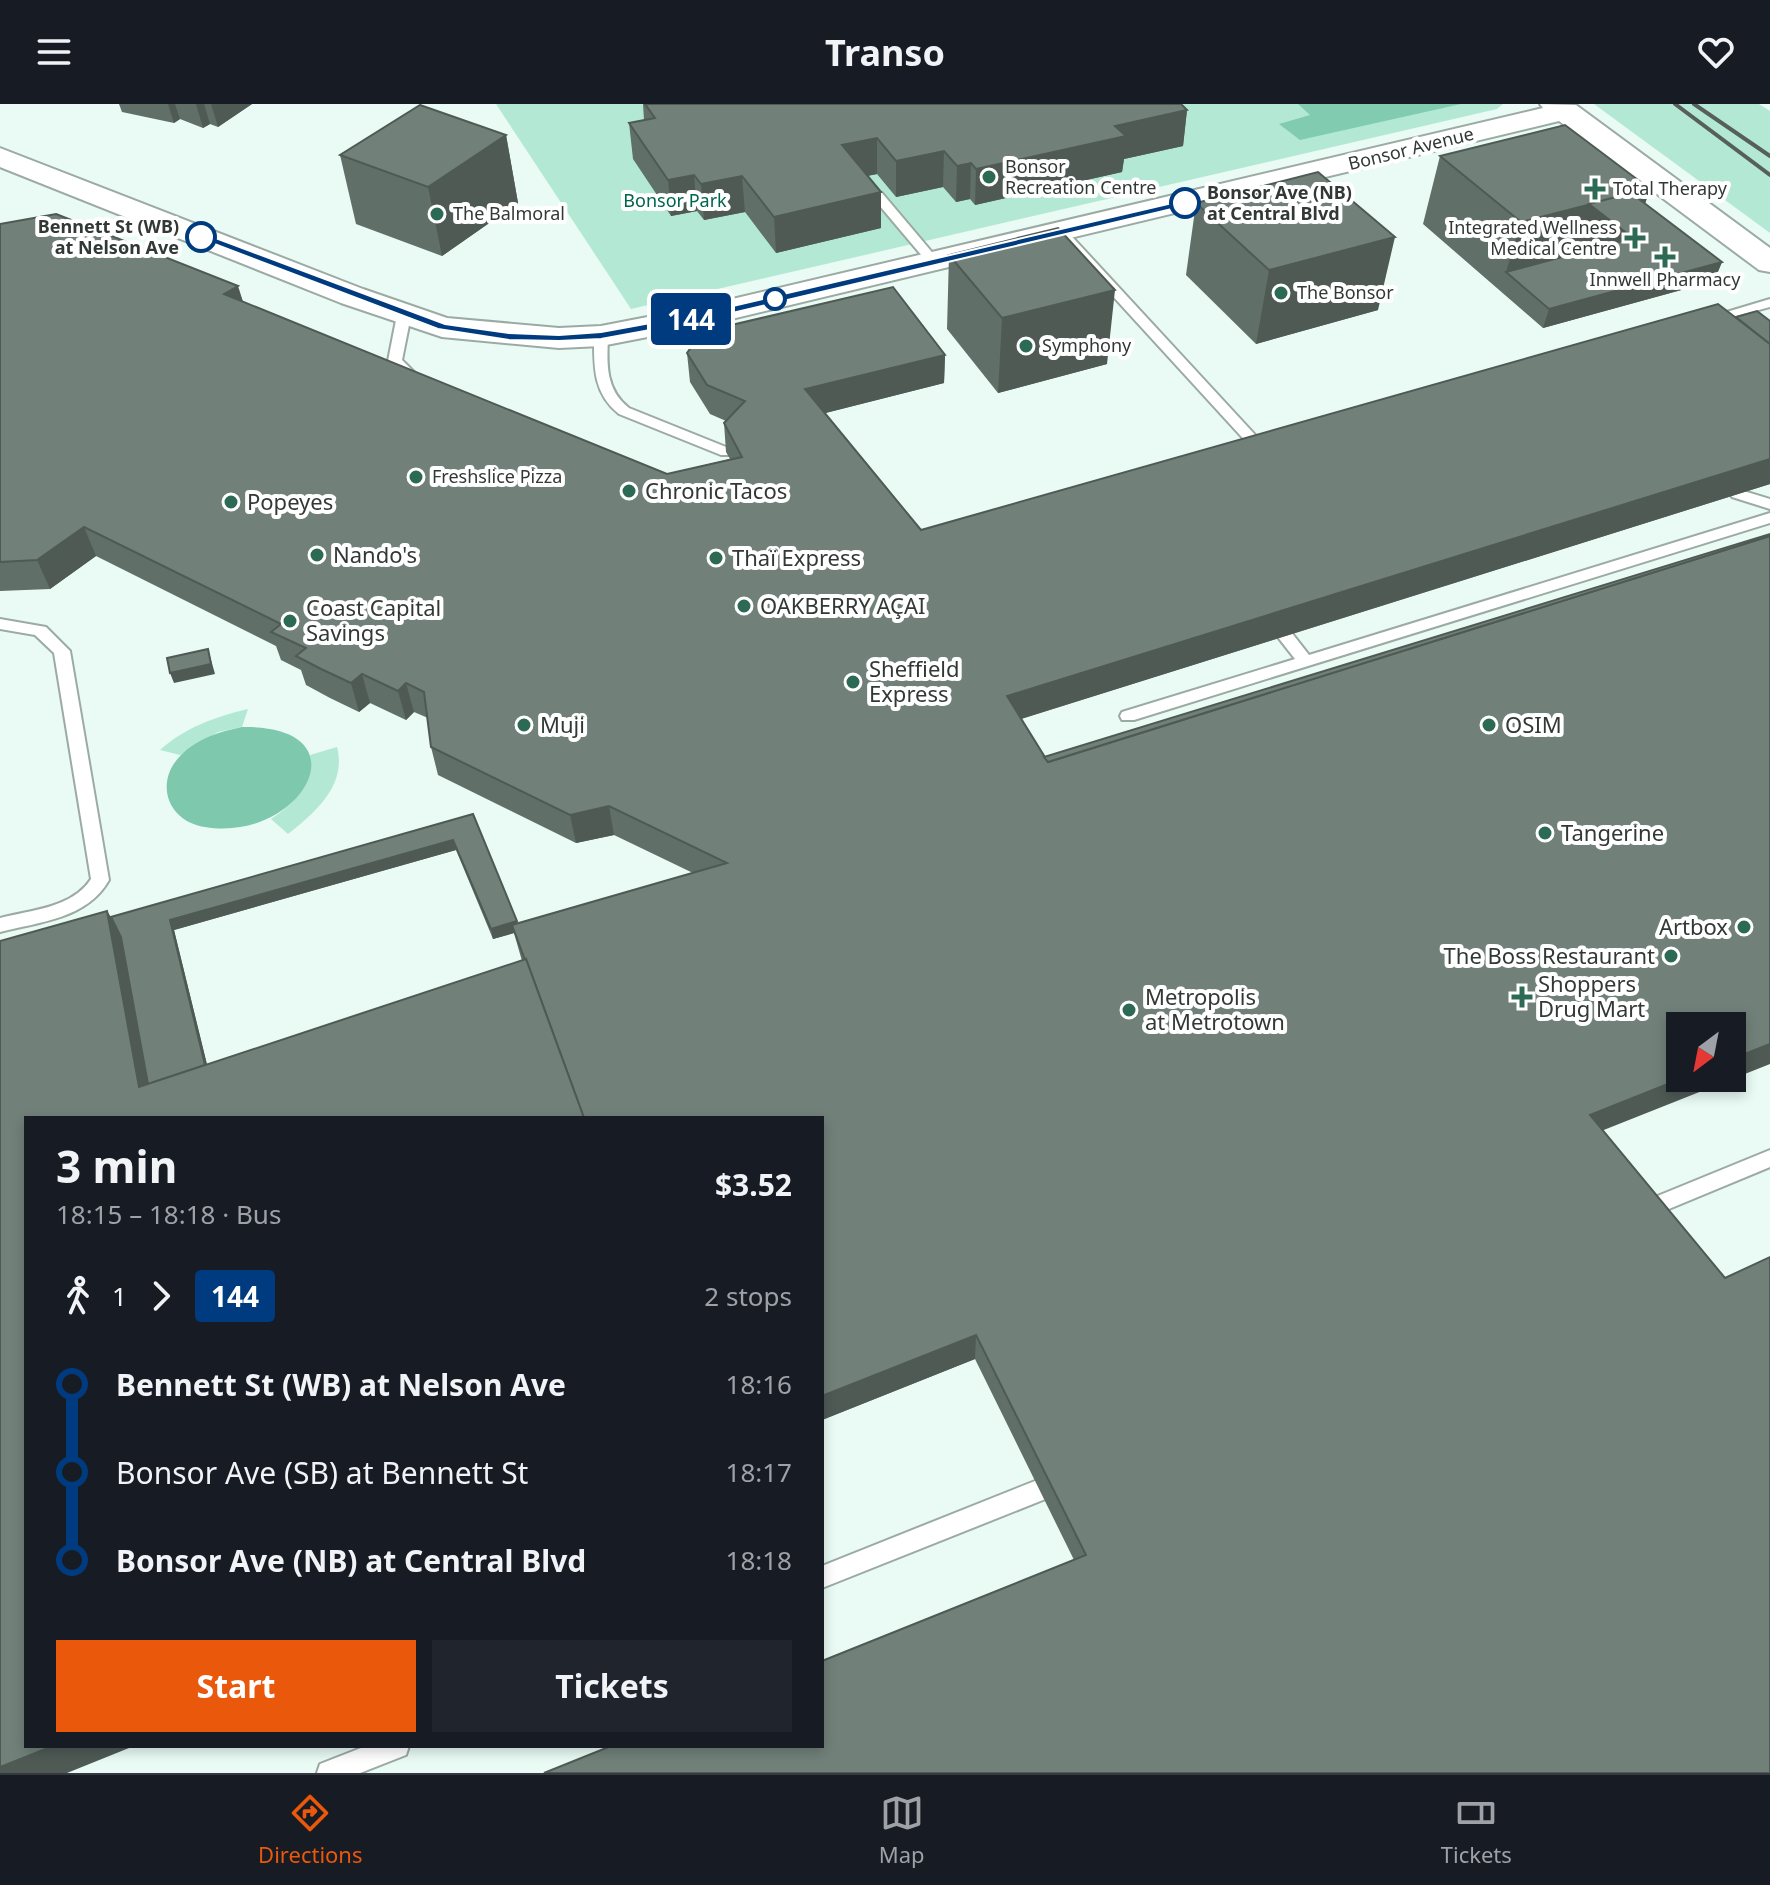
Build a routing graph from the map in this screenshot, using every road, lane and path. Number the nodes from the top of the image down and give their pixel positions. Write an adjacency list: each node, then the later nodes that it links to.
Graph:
1 (1560, 108): 4 (street, Bonsor Avenue); 6 (street)
2 (0, 157): 8 (street, Bonsor Avenue)
3 (878, 196): 5 (lane)
4 (1060, 231): 5 (street, Bonsor Avenue); 12 (lane)
5 (932, 260): 10 (street, Bonsor Avenue)
6 (1770, 263)
7 (1770, 303): 9 (lane)
8 (404, 315): 10 (street, Bonsor Avenue); 11 (lane)
9 (1686, 326)
10 (601, 336): 13 (lane)
11 (430, 385)
12 (1286, 434)
13 (726, 452)
14 (1737, 494): 15 (lane)
15 (1770, 504)
16 (1770, 518): 19 (lane)
17 (0, 624): 21 (lane)
18 (1285, 636): 19 (lane)
19 (1304, 659): 20 (lane)
20 (1128, 716)
21 (0, 925)
22 (1770, 1158): 23 (lane)
23 (1635, 1214)
24 (1040, 1490): 25 (lane)
25 (824, 1576)
26 (392, 1748): 27 (lane)
27 (329, 1773)

